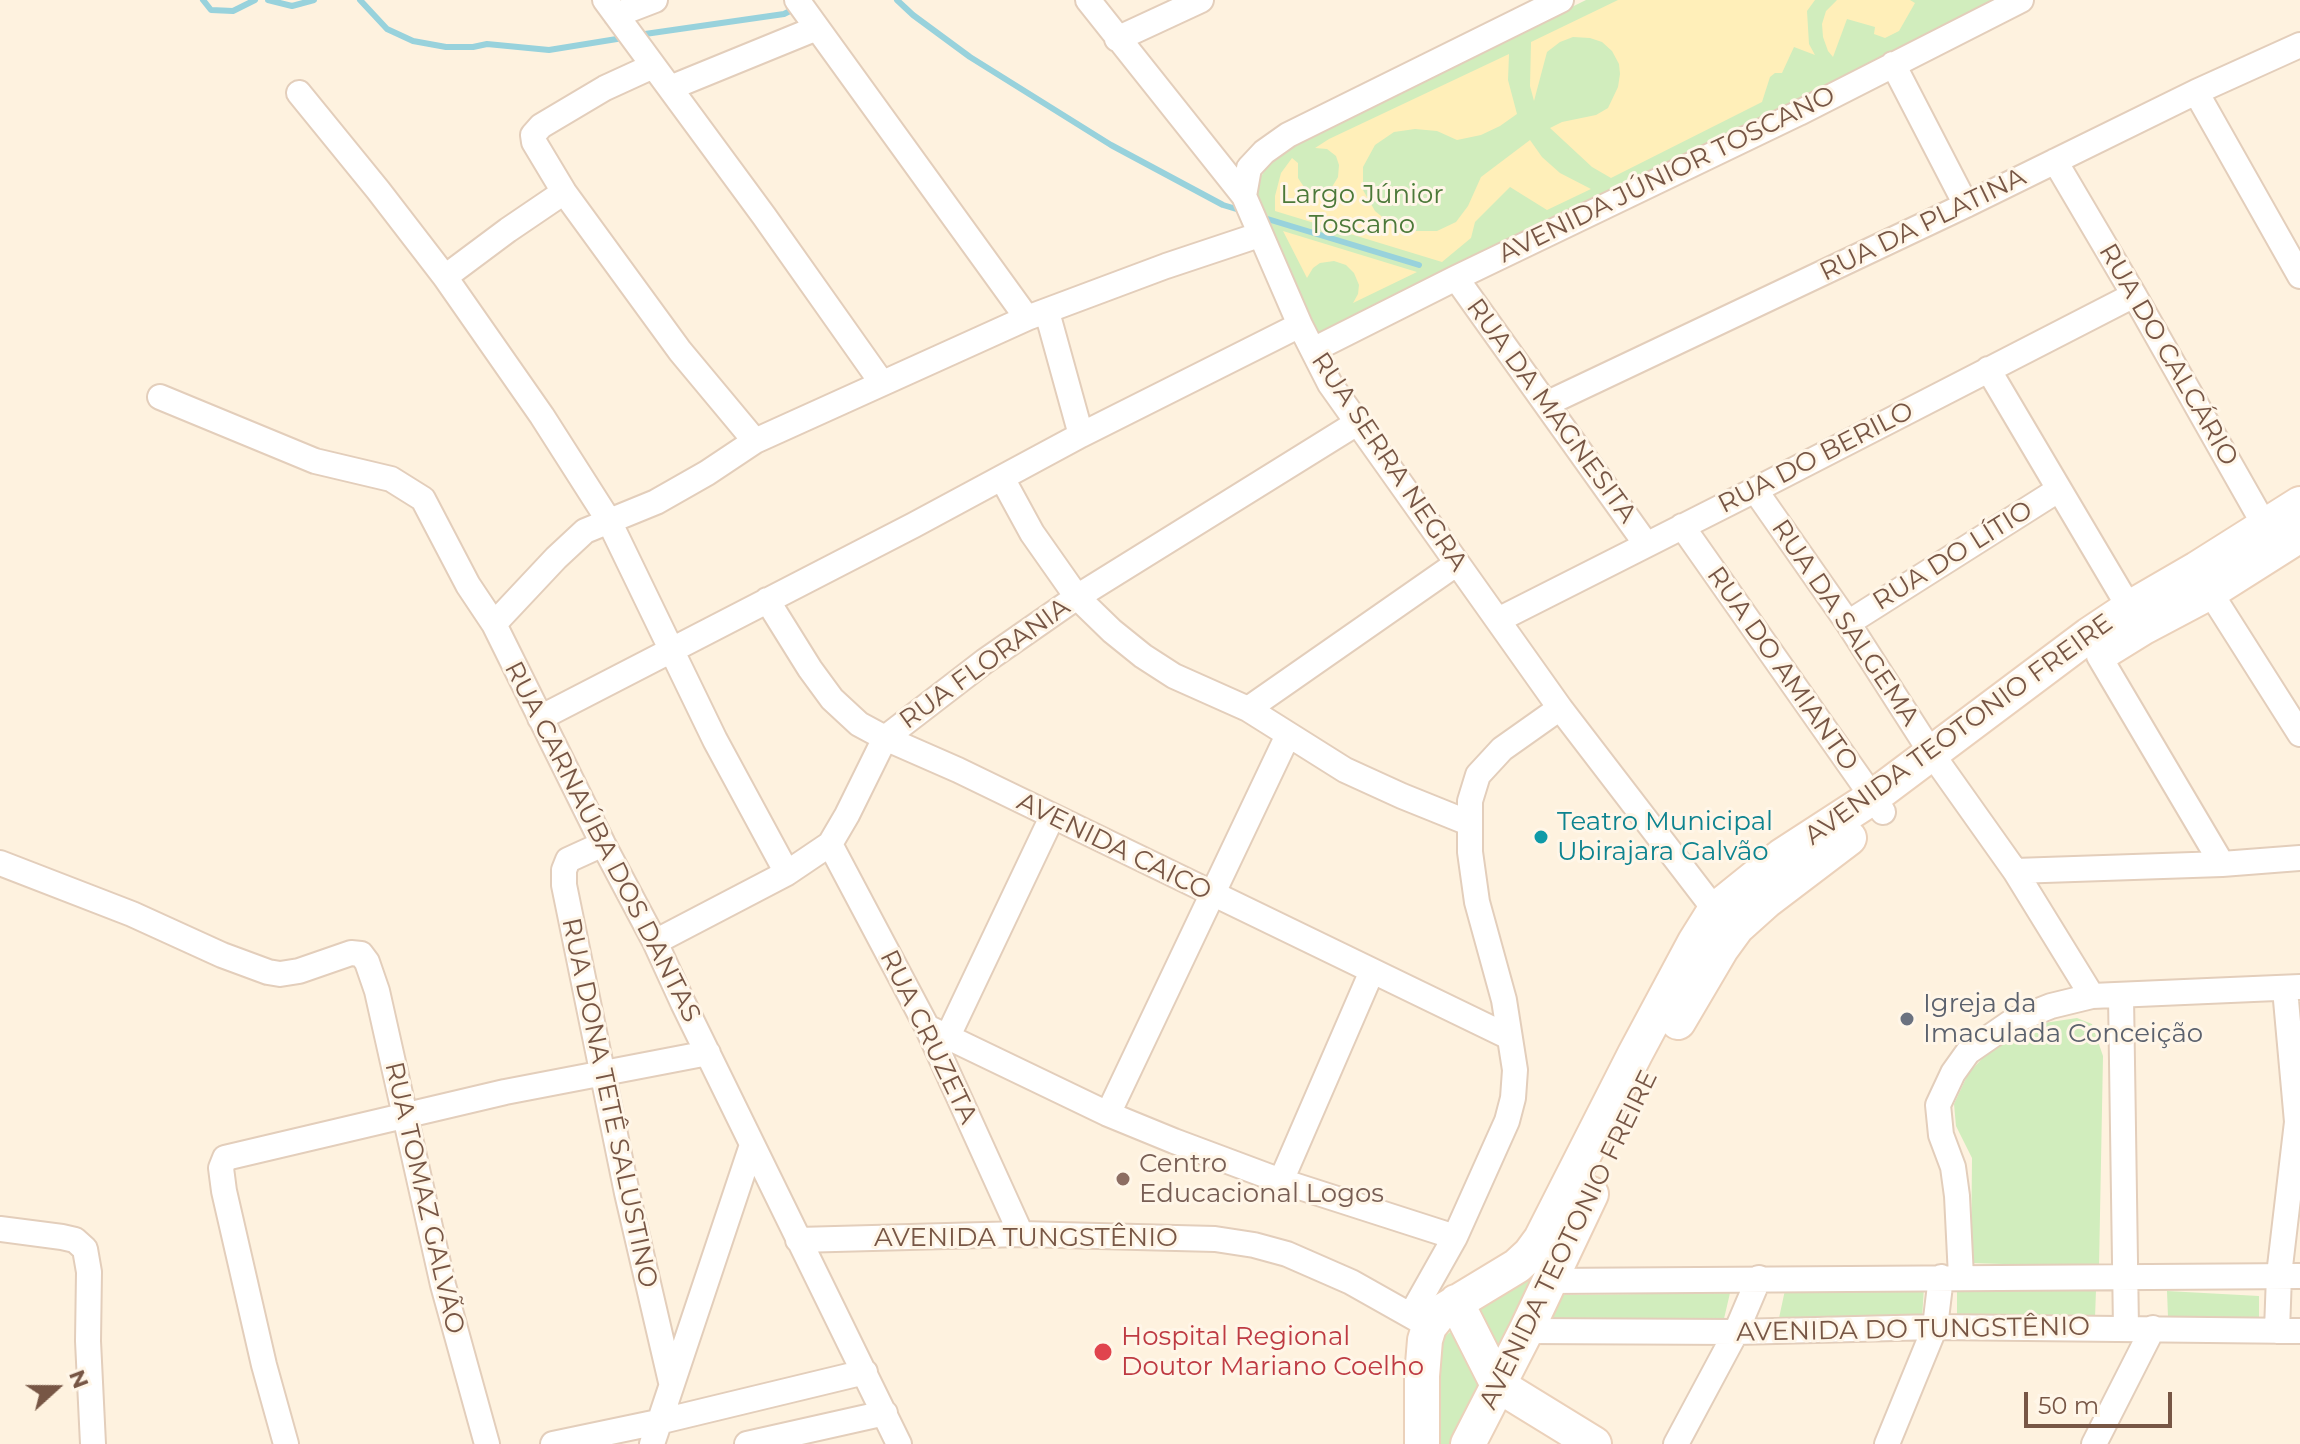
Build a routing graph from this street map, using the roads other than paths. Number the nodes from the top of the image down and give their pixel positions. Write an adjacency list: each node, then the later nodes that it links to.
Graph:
1 (655, 0): 7 (street)
2 (797, 0): 8 (street)
3 (1088, 0): 9 (street, RUA SERRA NEGRA)
4 (1201, 0): 9 (street)
5 (1561, 0): 18 (street)
6 (2021, 0): 11 (street, AVENIDA JÚNIOR TOSCANO)
7 (610, 8): 12 (street)
8 (817, 28): 13 (street); 25 (street)
9 (1117, 39): 18 (street, RUA SERRA NEGRA)
10 (2300, 45): 14 (street, RUA DA PLATINA)
11 (1893, 64): 19 (street); 23 (street, AVENIDA JÚNIOR TOSCANO)
12 (653, 66): 13 (street); 17 (street)
13 (670, 88): 29 (street)
14 (2196, 92): 16 (street, RUA DA PLATINA); 21 (street)
15 (299, 93): 22 (street)
16 (2055, 161): 19 (street, RUA DA PLATINA); 24 (street, RUA DO CALCÁRIO)
17 (564, 192): 22 (street); 34 (street)
18 (1244, 196): 20 (street, RUA SERRA NEGRA)
19 (1966, 205): 31 (street, RUA DA PLATINA)
20 (1259, 235): 25 (street); 26 (street, RUA SERRA NEGRA)
21 (2300, 276)
22 (445, 277): 39 (street)
23 (1456, 278): 27 (street, AVENIDA JÚNIOR TOSCANO); 31 (street, RUA DA MAGNESITA)
24 (2134, 295): 28 (street, RUA DO BERILO); 41 (street, RUA DO CALCÁRIO)
25 (1037, 315): 29 (street); 33 (street)
26 (1300, 325): 27 (street, RUA SERRA NEGRA); 33 (street)
27 (1313, 350): 32 (street, RUA SERRA NEGRA)
28 (1988, 369): 36 (street, RUA DO BERILO); 37 (street)
29 (882, 383): 34 (street)
30 (160, 397): 50 (street, RUA CARNAÚBA DOS DANTAS)
31 (1546, 404): 42 (street, RUA DA MAGNESITA)
32 (1357, 423): 43 (street, RUA SERRA NEGRA); 45 (street, RUA FLORANIA)
33 (1081, 435): 35 (street)
34 (755, 441): 39 (street)
35 (1002, 478): 45 (street); 46 (street)
36 (1755, 490): 40 (street, RUA DO BERILO); 49 (street, RUA DA SALGEMA)
37 (2058, 490): 47 (street); 49 (street, RUA DO LÍTIO)
38 (2300, 504): 41 (street, AVENIDA TEOTONIO FREIRE)
39 (609, 521): 50 (street); 51 (street)
40 (1682, 526): 42 (street, RUA DO BERILO); 60 (street, RUA DO AMIANTO)
41 (2281, 537): 44 (street, AVENIDA TEOTONIO FREIRE); 47 (street, AVENIDA TEOTONIO FREIRE)
42 (1646, 544): 48 (street, RUA DO BERILO)
43 (1456, 564): 48 (street, RUA SERRA NEGRA); 54 (street)
44 (2210, 592): 47 (street, AVENIDA TEOTONIO FREIRE); 56 (street)
45 (1077, 597): 54 (street); 58 (street, RUA FLORANIA)
46 (767, 600): 51 (street); 58 (street, AVENIDA CAICO)
47 (2135, 618): 52 (street, AVENIDA TEOTONIO FREIRE); 59 (street, AVENIDA TEOTONIO FREIRE)
48 (1498, 620): 53 (street, RUA SERRA NEGRA)
49 (1848, 623): 59 (street, RUA DA SALGEMA)
50 (494, 624): 55 (street, RUA CARNAÚBA DOS DANTAS)
51 (671, 649): 55 (street); 69 (street)
52 (2099, 656): 59 (street, AVENIDA TEOTONIO FREIRE); 67 (street)
53 (1560, 708): 62 (street); 71 (street, RUA SERRA NEGRA)
54 (1248, 709): 57 (street)
55 (540, 718): 63 (street, RUA CARNAÚBA DOS DANTAS)
56 (2296, 721)
57 (1288, 735): 62 (street); 70 (street)
58 (885, 738): 61 (street, AVENIDA CAICO); 64 (street, RUA FLORANIA)
59 (1936, 760): 60 (street, AVENIDA TEOTONIO FREIRE); 68 (street, RUA DA SALGEMA)
60 (1878, 804): 71 (street, AVENIDA TEOTONIO FREIRE); 82 (street, AVENIDA TEOTONIO FREIRE)
61 (1052, 817): 70 (street, AVENIDA CAICO); 77 (street)
62 (1469, 823): 78 (street)
63 (603, 844): 72 (street, RUA CARNAÚBA DOS DANTAS); 80 (street, RUA DONA TETÊ SALUSTINO)
64 (830, 844): 69 (street, RUA FLORANIA); 77 (street, RUA CRUZETA)
65 (2300, 858): 67 (street)
66 (0, 863): 83 (street, RUA TOMAZ GALVÃO)
67 (2222, 864): 68 (street)
68 (2015, 871): 75 (street, RUA DA SALGEMA)
69 (787, 873): 72 (street, RUA FLORANIA)
70 (1213, 894): 73 (street, AVENIDA CAICO); 81 (street)
71 (1715, 910): 82 (street, AVENIDA TEOTONIO FREIRE)
72 (655, 942): 79 (street, RUA CARNAÚBA DOS DANTAS)
73 (1372, 971): 78 (street, AVENIDA CAICO); 86 (street)
74 (2293, 988): 76 (street); 84 (street)
75 (2092, 996): 76 (street); 93 (street)
76 (2121, 996): 91 (street)
77 (938, 1032): 81 (street); 88 (street, RUA CRUZETA)
78 (1509, 1037): 90 (street)
79 (708, 1053): 80 (street); 85 (street, RUA CARNAÚBA DOS DANTAS)
80 (604, 1074): 83 (street); 105 (street, RUA DONA TETÊ SALUSTINO)
81 (1108, 1114): 86 (street)
82 (1618, 1114): 95 (street, AVENIDA TEOTONIO FREIRE); 96 (street, AVENIDA TEOTONIO FREIRE)
83 (405, 1115): 110 (street); 111 (street, RUA TOMAZ GALVÃO)
84 (2298, 1122): 92 (street)
85 (752, 1145): 89 (street, RUA CARNAÚBA DOS DANTAS); 105 (street)
86 (1281, 1181): 90 (street)
87 (0, 1229): 109 (street)
88 (1021, 1234): 89 (street, AVENIDA TUNGSTÊNIO); 97 (street, AVENIDA TUNGSTÊNIO)
89 (798, 1240): 104 (street, RUA CARNAÚBA DOS DANTAS)
90 (1450, 1247): 96 (street); 97 (street)
91 (2125, 1275): 92 (street, AVENIDA DO TUNGSTÊNIO); 93 (street, AVENIDA DO TUNGSTÊNIO); 99 (street)
92 (2289, 1275): 102 (street)
93 (1951, 1277): 94 (street, AVENIDA DO TUNGSTÊNIO); 98 (street)
94 (1759, 1278): 95 (street, AVENIDA DO TUNGSTÊNIO); 103 (street)
95 (1548, 1281): 101 (street, AVENIDA TEOTONIO FREIRE)
96 (1456, 1302): 97 (street, AVENIDA TEOTONIO FREIRE); 106 (street)
97 (1420, 1321): 115 (street)
98 (1935, 1327): 99 (street, AVENIDA DO TUNGSTÊNIO); 103 (street, AVENIDA DO TUNGSTÊNIO); 119 (street)
99 (2126, 1328): 100 (street, AVENIDA DO TUNGSTÊNIO)
100 (2153, 1328): 102 (street, AVENIDA DO TUNGSTÊNIO); 120 (street)
101 (1526, 1331): 103 (street, AVENIDA DO TUNGSTÊNIO); 106 (street, AVENIDA TEOTONIO FREIRE)
102 (2289, 1331)
103 (1736, 1332): 118 (street)
104 (865, 1372): 107 (street, RUA CARNAÚBA DOS DANTAS); 108 (street)
105 (671, 1382): 108 (street)
106 (1498, 1385): 116 (street, AVENIDA TEOTONIO FREIRE); 117 (street)
107 (885, 1413): 113 (street); 114 (street, RUA CARNAÚBA DOS DANTAS)
108 (655, 1433): 112 (street)
109 (93, 1444)
110 (286, 1444)
111 (487, 1444)
112 (553, 1444)
113 (747, 1444)
114 (899, 1444)
115 (1422, 1444)
116 (1468, 1444)
117 (1594, 1444)
118 (1676, 1444)
119 (1887, 1444)
120 (2094, 1444)

